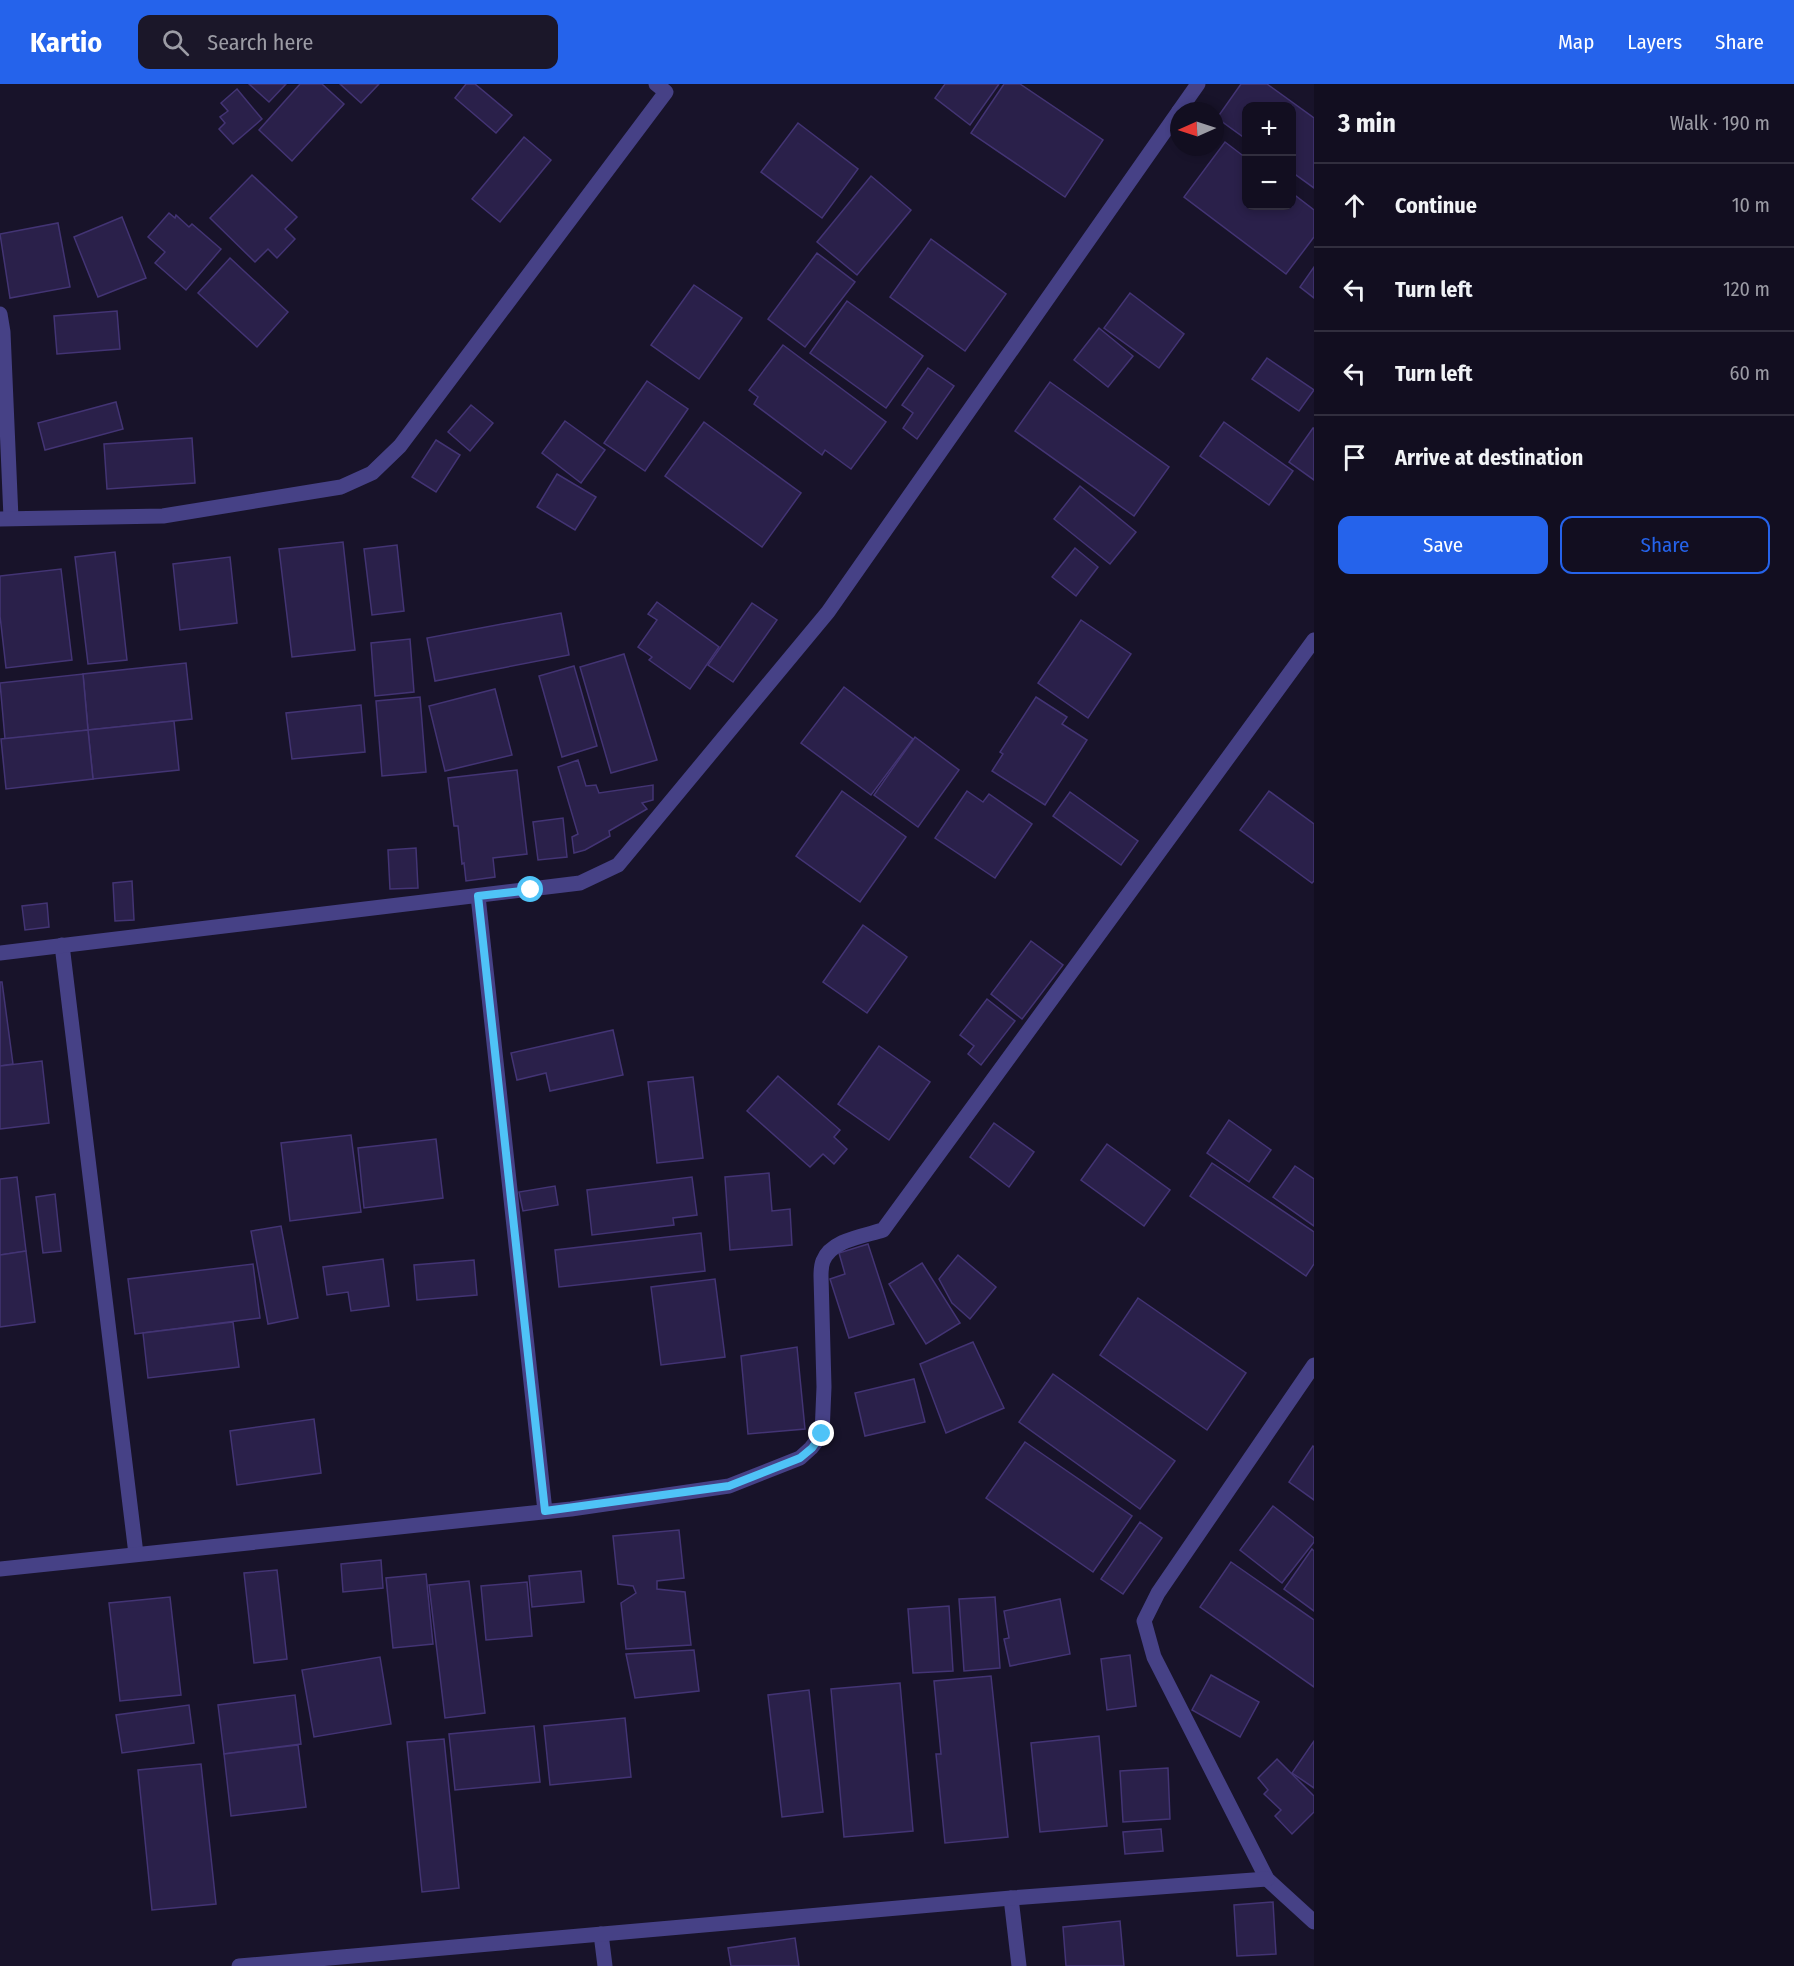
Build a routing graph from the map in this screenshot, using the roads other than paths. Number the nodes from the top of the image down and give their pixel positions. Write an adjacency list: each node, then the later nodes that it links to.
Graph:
1 (1198, 84): 3 (street)
2 (665, 87): 6 (street)
3 (1185, 102)
4 (1170, 124): 8 (street)
5 (0, 314): 6 (street)
6 (6, 518)
7 (1314, 640): 12 (street)
8 (478, 896): 9 (street); 12 (street)
9 (62, 945): 10 (street); 13 (street)
10 (0, 953)
11 (1314, 1365): 15 (street)
12 (545, 1511): 13 (street)
13 (136, 1554): 14 (street)
14 (0, 1569)
15 (1267, 1879): 16 (street); 17 (street)
16 (1011, 1898): 18 (street); 21 (street)
17 (1314, 1922)
18 (601, 1934): 19 (street); 20 (street)
19 (239, 1966)
20 (605, 1966)
21 (1020, 1966)

